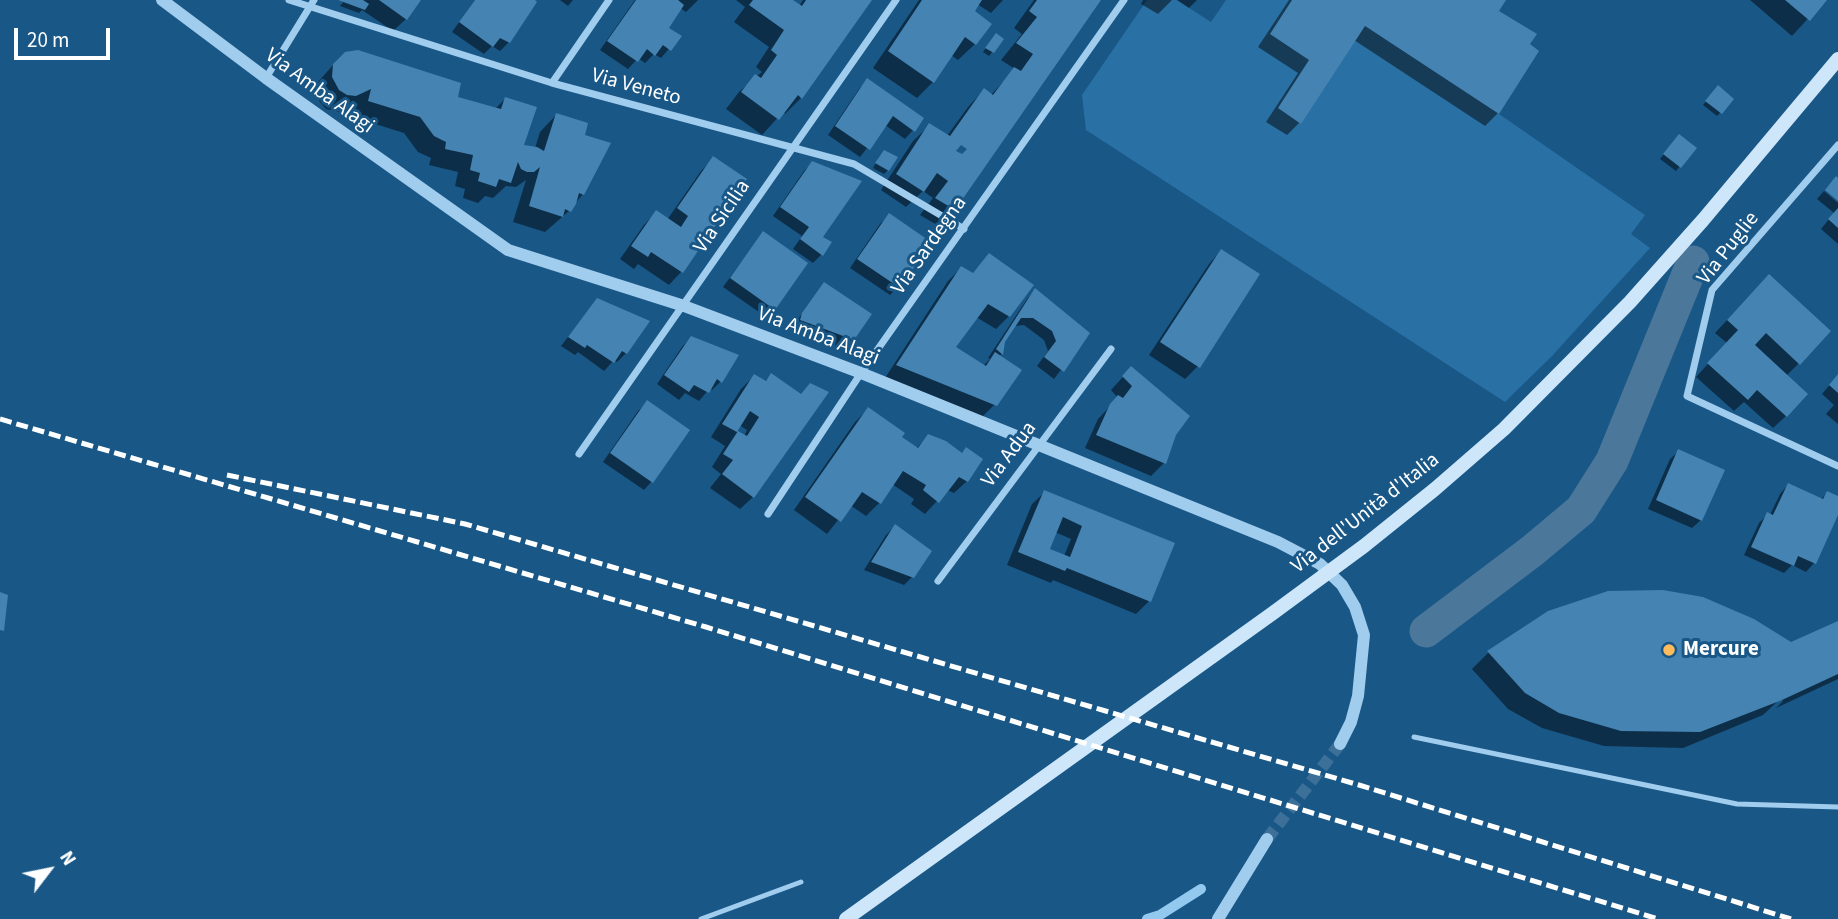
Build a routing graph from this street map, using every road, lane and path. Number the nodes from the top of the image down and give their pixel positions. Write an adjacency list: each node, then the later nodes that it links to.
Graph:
1 (162, 0): 8 (street, Via Amba Alagi)
2 (289, 0): 6 (street, Via Veneto)
3 (609, 0): 9 (street)
4 (896, 0): 11 (street, Via Sicilia)
5 (1124, 0): 12 (street, Via Sardegna)
6 (313, 3): 8 (street); 9 (street, Via Veneto)
7 (1838, 59): 27 (main road, Via dell'Unità d'Italia)
8 (266, 78): 13 (street, Via Amba Alagi)
9 (552, 83): 11 (street, Via Veneto)
10 (1838, 145): 18 (street, Via Puglie)
11 (792, 147): 12 (street, Via Veneto); 13 (street, Via Sicilia)
12 (964, 229): 15 (street, Via Sardegna)
13 (684, 306): 15 (street, Via Amba Alagi); 17 (street, Via Sicilia)
14 (1111, 349): 16 (street, Via Adua)
15 (861, 373): 16 (street, Via Amba Alagi); 19 (street, Via Sardegna)
16 (1039, 445): 20 (street, Via Adua); 22 (street, Via Amba Alagi)
17 (579, 454)
18 (1838, 466)
19 (768, 514)
20 (938, 581)
21 (1414, 737): 23 (lane)
22 (1340, 744)
23 (1838, 807)
24 (1267, 839): 28 (street)
25 (801, 882): 26 (lane)
26 (701, 919)
27 (846, 919)
28 (1218, 919)

